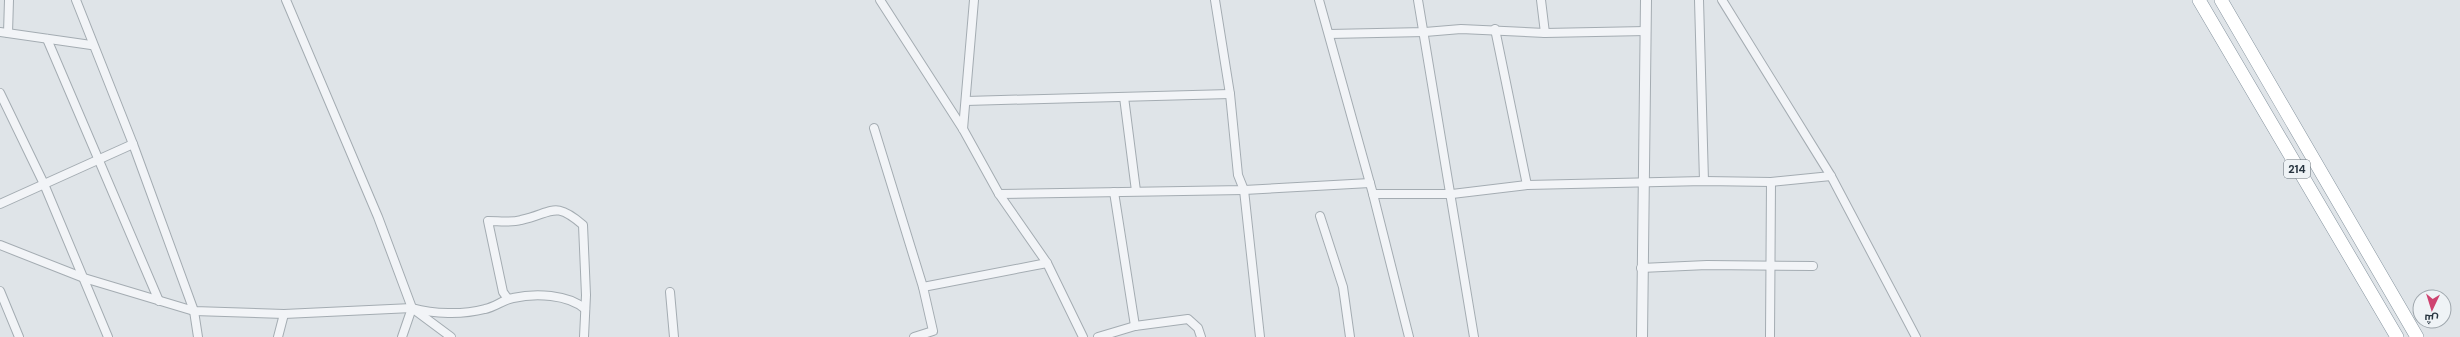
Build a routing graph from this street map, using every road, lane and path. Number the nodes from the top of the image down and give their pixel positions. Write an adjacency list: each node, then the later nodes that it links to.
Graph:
1 (8, 0): 18 (street)
2 (76, 0): 22 (street)
3 (286, 0): 57 (street)
4 (880, 0): 28 (street)
5 (974, 0): 26 (street)
6 (1215, 0): 24 (street)
7 (1319, 0): 20 (street)
8 (1418, 0): 17 (street)
9 (1541, 0): 19 (street)
10 (1646, 0): 16 (street)
11 (1699, 0): 32 (street)
12 (1722, 0): 31 (street)
13 (2199, 0): 82 (highway, 214)
14 (2220, 0): 83 (highway, 214)
15 (1495, 29): 17 (street); 19 (street); 37 (street)
16 (1646, 31): 19 (street); 35 (street)
17 (1425, 32): 20 (street); 43 (street)
18 (4, 33): 21 (street)
19 (1544, 33)
20 (1328, 34): 34 (street)
21 (47, 39): 22 (street); 30 (street)
22 (92, 44): 29 (street)
23 (0, 93): 36 (street)
24 (1230, 94): 25 (street); 38 (street)
25 (1124, 96): 26 (street); 39 (street)
26 (966, 101): 28 (street)
27 (874, 128): 52 (street)
28 (963, 129): 41 (street)
29 (133, 144): 30 (street); 59 (street)
30 (98, 158): 36 (street); 55 (street)
31 (1831, 176): 33 (street); 81 (street)
32 (1704, 181): 33 (street); 35 (street)
33 (1771, 182): 49 (street)
34 (1370, 183): 38 (street); 42 (street)
35 (1643, 183): 37 (street); 50 (street)
36 (44, 184): 44 (street); 51 (street)
37 (1527, 185): 43 (street)
38 (1244, 190): 39 (street); 75 (street)
39 (1136, 191): 40 (street)
40 (1114, 192): 41 (street); 61 (street)
41 (999, 194): 47 (street)
42 (1374, 194): 43 (street); 77 (street)
43 (1452, 194): 78 (street)
44 (0, 204)
45 (1320, 216): 76 (street)
46 (0, 245): 51 (street)
47 (1047, 263): 52 (street); 72 (street)
48 (1813, 266): 49 (street)
49 (1770, 267): 50 (street); 80 (street)
50 (1641, 268): 79 (street)
51 (84, 278): 55 (street); 64 (street)
52 (923, 287): 62 (street)
53 (0, 291): 63 (street)
54 (670, 292): 70 (street)
55 (159, 300): 59 (street)
56 (508, 300): 57 (street); 58 (street); 58 (street)
57 (412, 308): 60 (street); 67 (street); 68 (street)
58 (585, 310): 69 (street)
59 (194, 311): 60 (street); 65 (street)
60 (284, 314): 66 (street)
61 (1135, 326): 73 (street); 74 (street)
62 (934, 334): 71 (street)
63 (19, 337)
64 (108, 337)
65 (198, 337)
66 (278, 337)
67 (402, 337)
68 (451, 337)
69 (584, 337)
70 (674, 337)
71 (914, 337)
72 (1083, 337)
73 (1098, 337)
74 (1201, 337)
75 (1260, 337)
76 (1350, 337)
77 (1409, 337)
78 (1474, 337)
79 (1642, 337)
80 (1770, 337)
81 (1916, 337)
82 (2397, 337)
83 (2417, 337)

